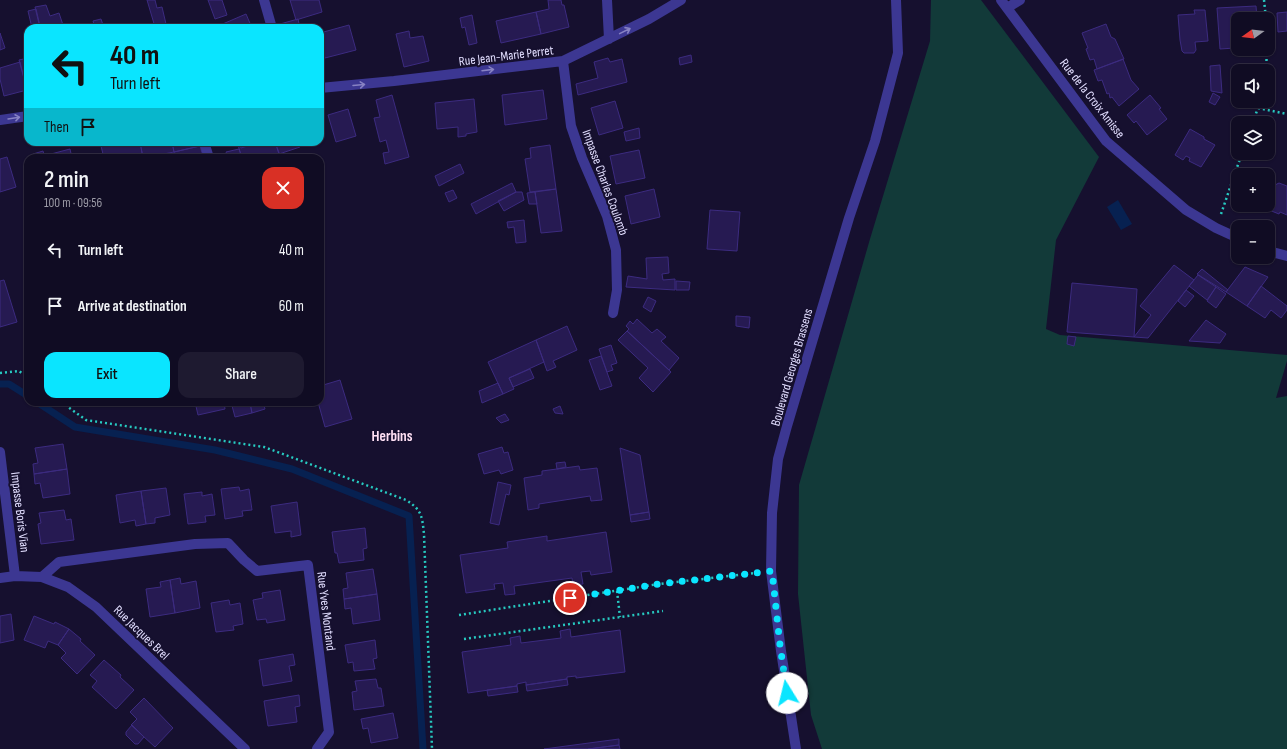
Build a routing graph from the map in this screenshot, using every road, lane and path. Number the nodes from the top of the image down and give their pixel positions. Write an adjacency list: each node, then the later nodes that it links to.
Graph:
1 (264, 0): 9 (street)
2 (607, 0): 10 (street)
3 (681, 0): 10 (street, Rue Jean-Marie Perret, one-way to 3)
4 (896, 0): 28 (street, Boulevard Georges Brassens)
5 (1020, 0): 7 (street)
6 (1264, 0): 8 (path)
7 (1004, 4): 19 (street, Rue de la Croix Amisse)
8 (1265, 12)
9 (271, 24)
10 (609, 39): 11 (street, Rue Jean-Marie Perret)
11 (563, 61): 12 (street, Rue Jean-Marie Perret, one-way to 11); 23 (street, Impasse Charles Coulomb)
12 (324, 88)
13 (1258, 108): 14 (path); 15 (path)
14 (1287, 114)
15 (1255, 116)
16 (24, 117): 17 (street, one-way to 16)
17 (0, 120)
18 (1240, 160): 19 (path)
19 (1216, 228): 20 (street, Rue de la Croix Amisse)
20 (1231, 235)
21 (1275, 253): 22 (street)
22 (1287, 256)
23 (613, 313)
24 (0, 373): 25 (path)
25 (24, 375)
26 (67, 406): 39 (path)
27 (0, 452): 29 (street, Impasse Boris Vian)
28 (772, 571): 32 (path); 40 (street, Boulevard Georges Brassens)
29 (15, 576): 30 (street, Rue Jacques Brel); 31 (street, Rue Jacques Brel)
30 (42, 577): 37 (street, Rue Jacques Brel); 38 (street, Rue Yves Montand)
31 (0, 578)
32 (617, 591): 34 (path); 35 (path)
33 (662, 611): 35 (path)
34 (459, 615)
35 (620, 617): 36 (path)
36 (464, 639)
37 (245, 749)
38 (317, 749)
39 (432, 749)
40 (796, 749)

